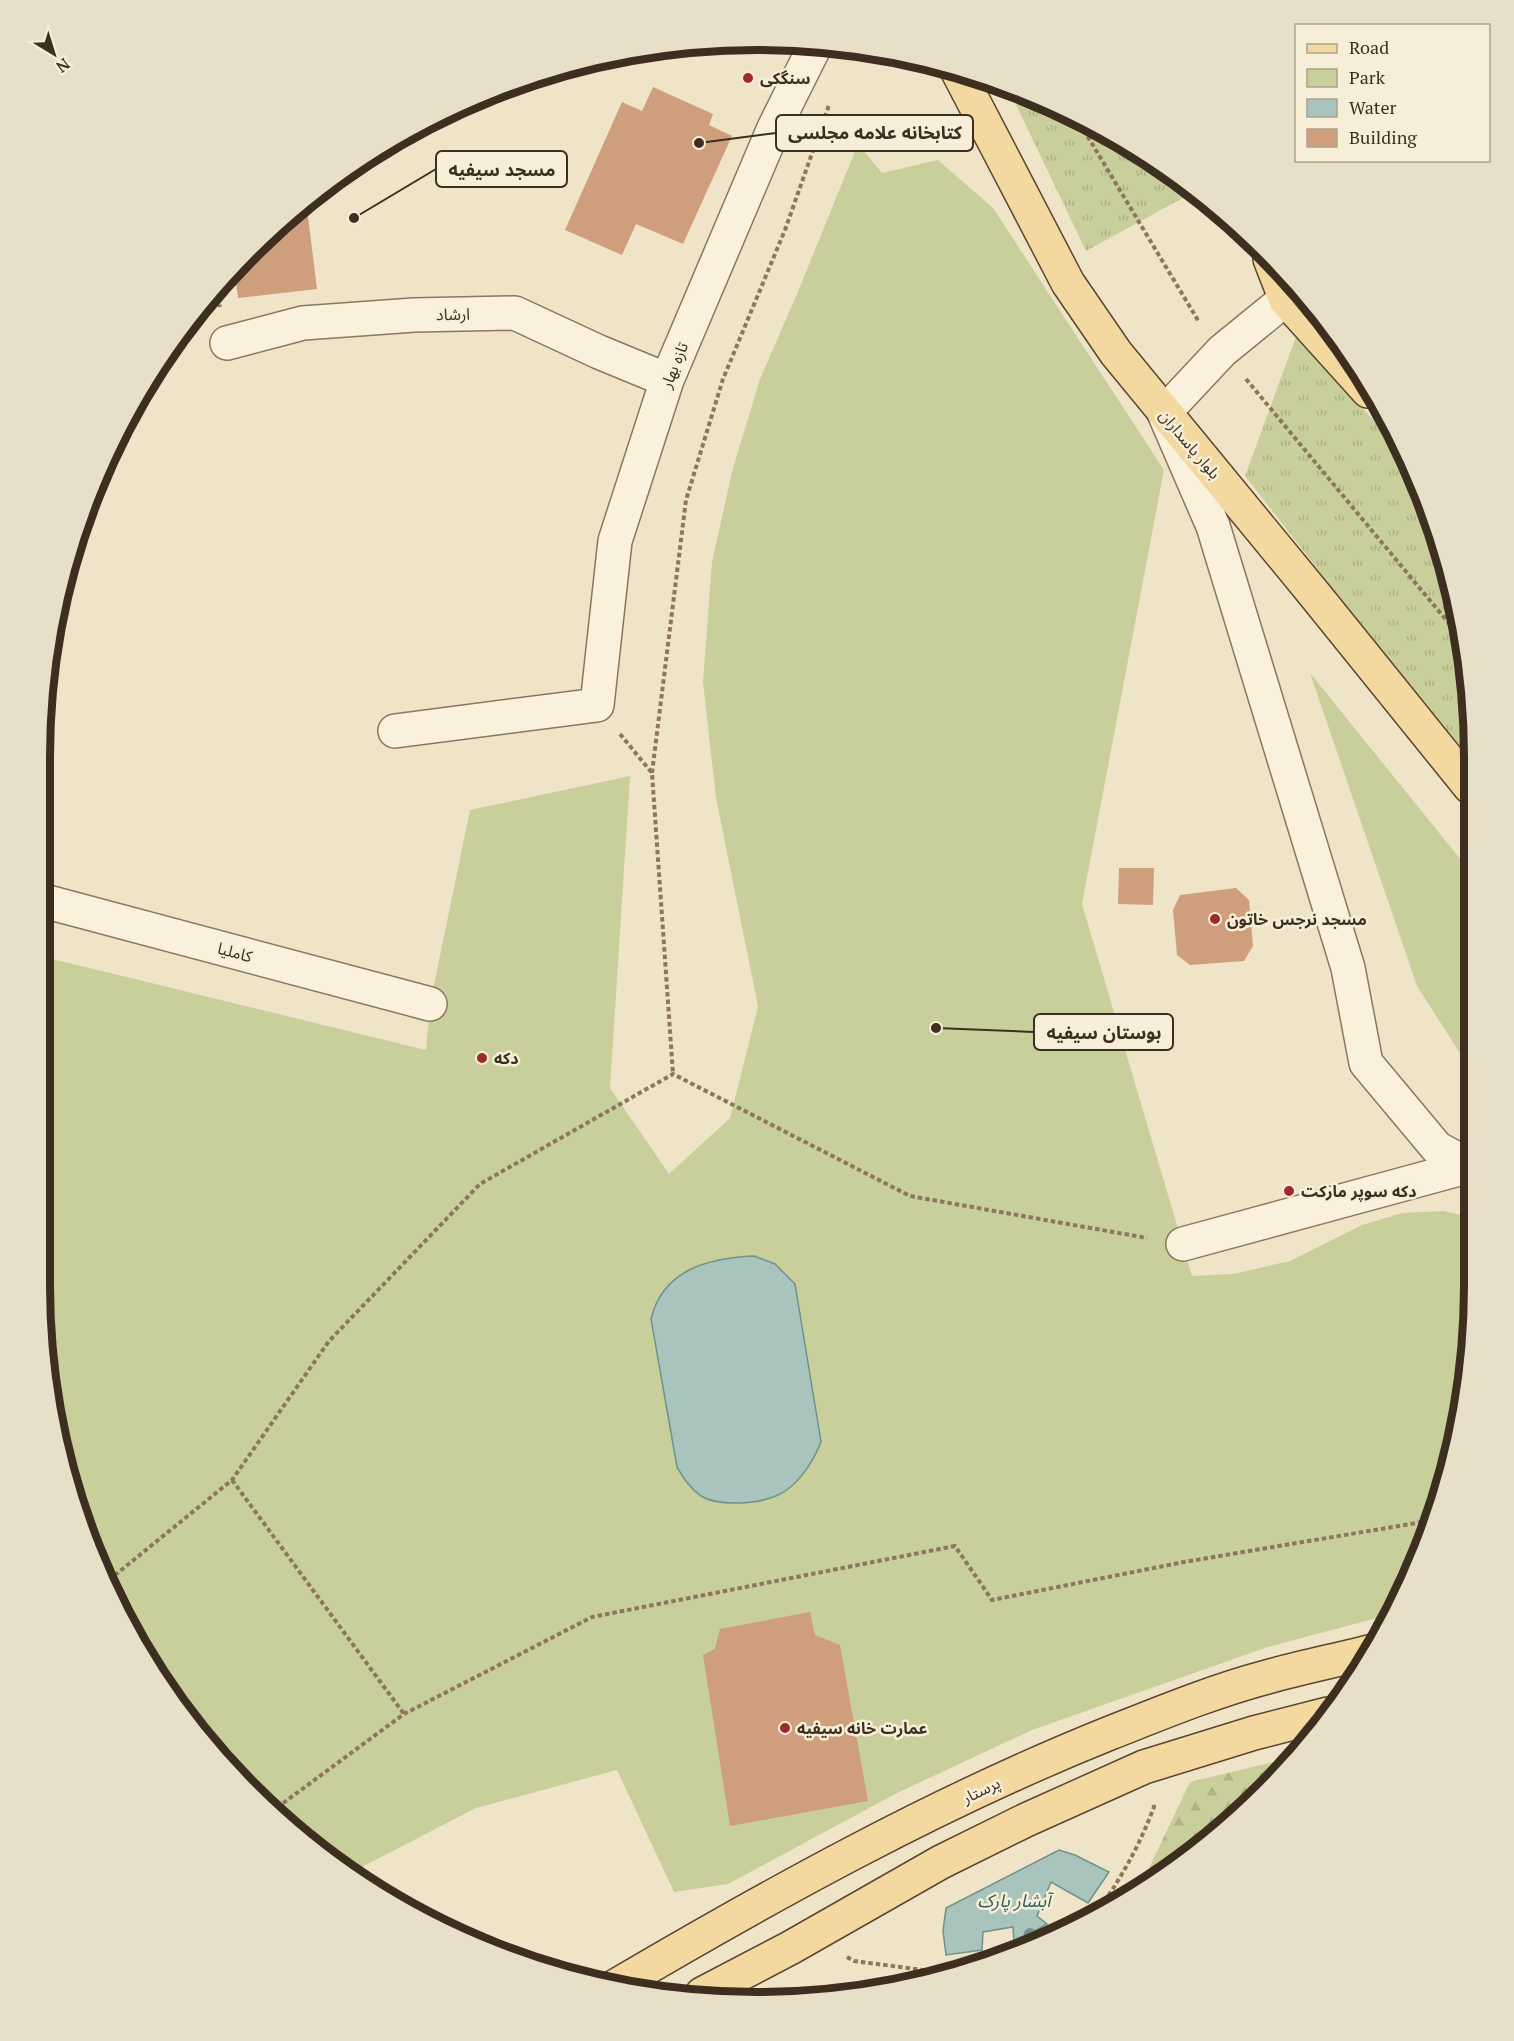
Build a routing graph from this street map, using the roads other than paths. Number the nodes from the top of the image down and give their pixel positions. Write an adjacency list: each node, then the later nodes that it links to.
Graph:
1 (812, 52): 6 (street, تازه بهار)
2 (963, 81): 7 (main road, بلوار پاسداران)
3 (1292, 295): 5 (main road); 7 (street)
4 (227, 343): 6 (street, ارشاد)
5 (1331, 344)
6 (668, 380): 8 (street, تازه بهار)
7 (1164, 413): 9 (main road, بلوار پاسداران); 12 (street)
8 (395, 731)
9 (1464, 780)
10 (50, 903): 11 (street, کاملیا)
11 (430, 1004)
12 (1464, 1163)
13 (1464, 1169): 14 (street)
14 (1184, 1244)
15 (1360, 1654): 17 (main road, پرستار)
16 (1316, 1717): 18 (main road)
17 (627, 1979)
18 (710, 1990)

